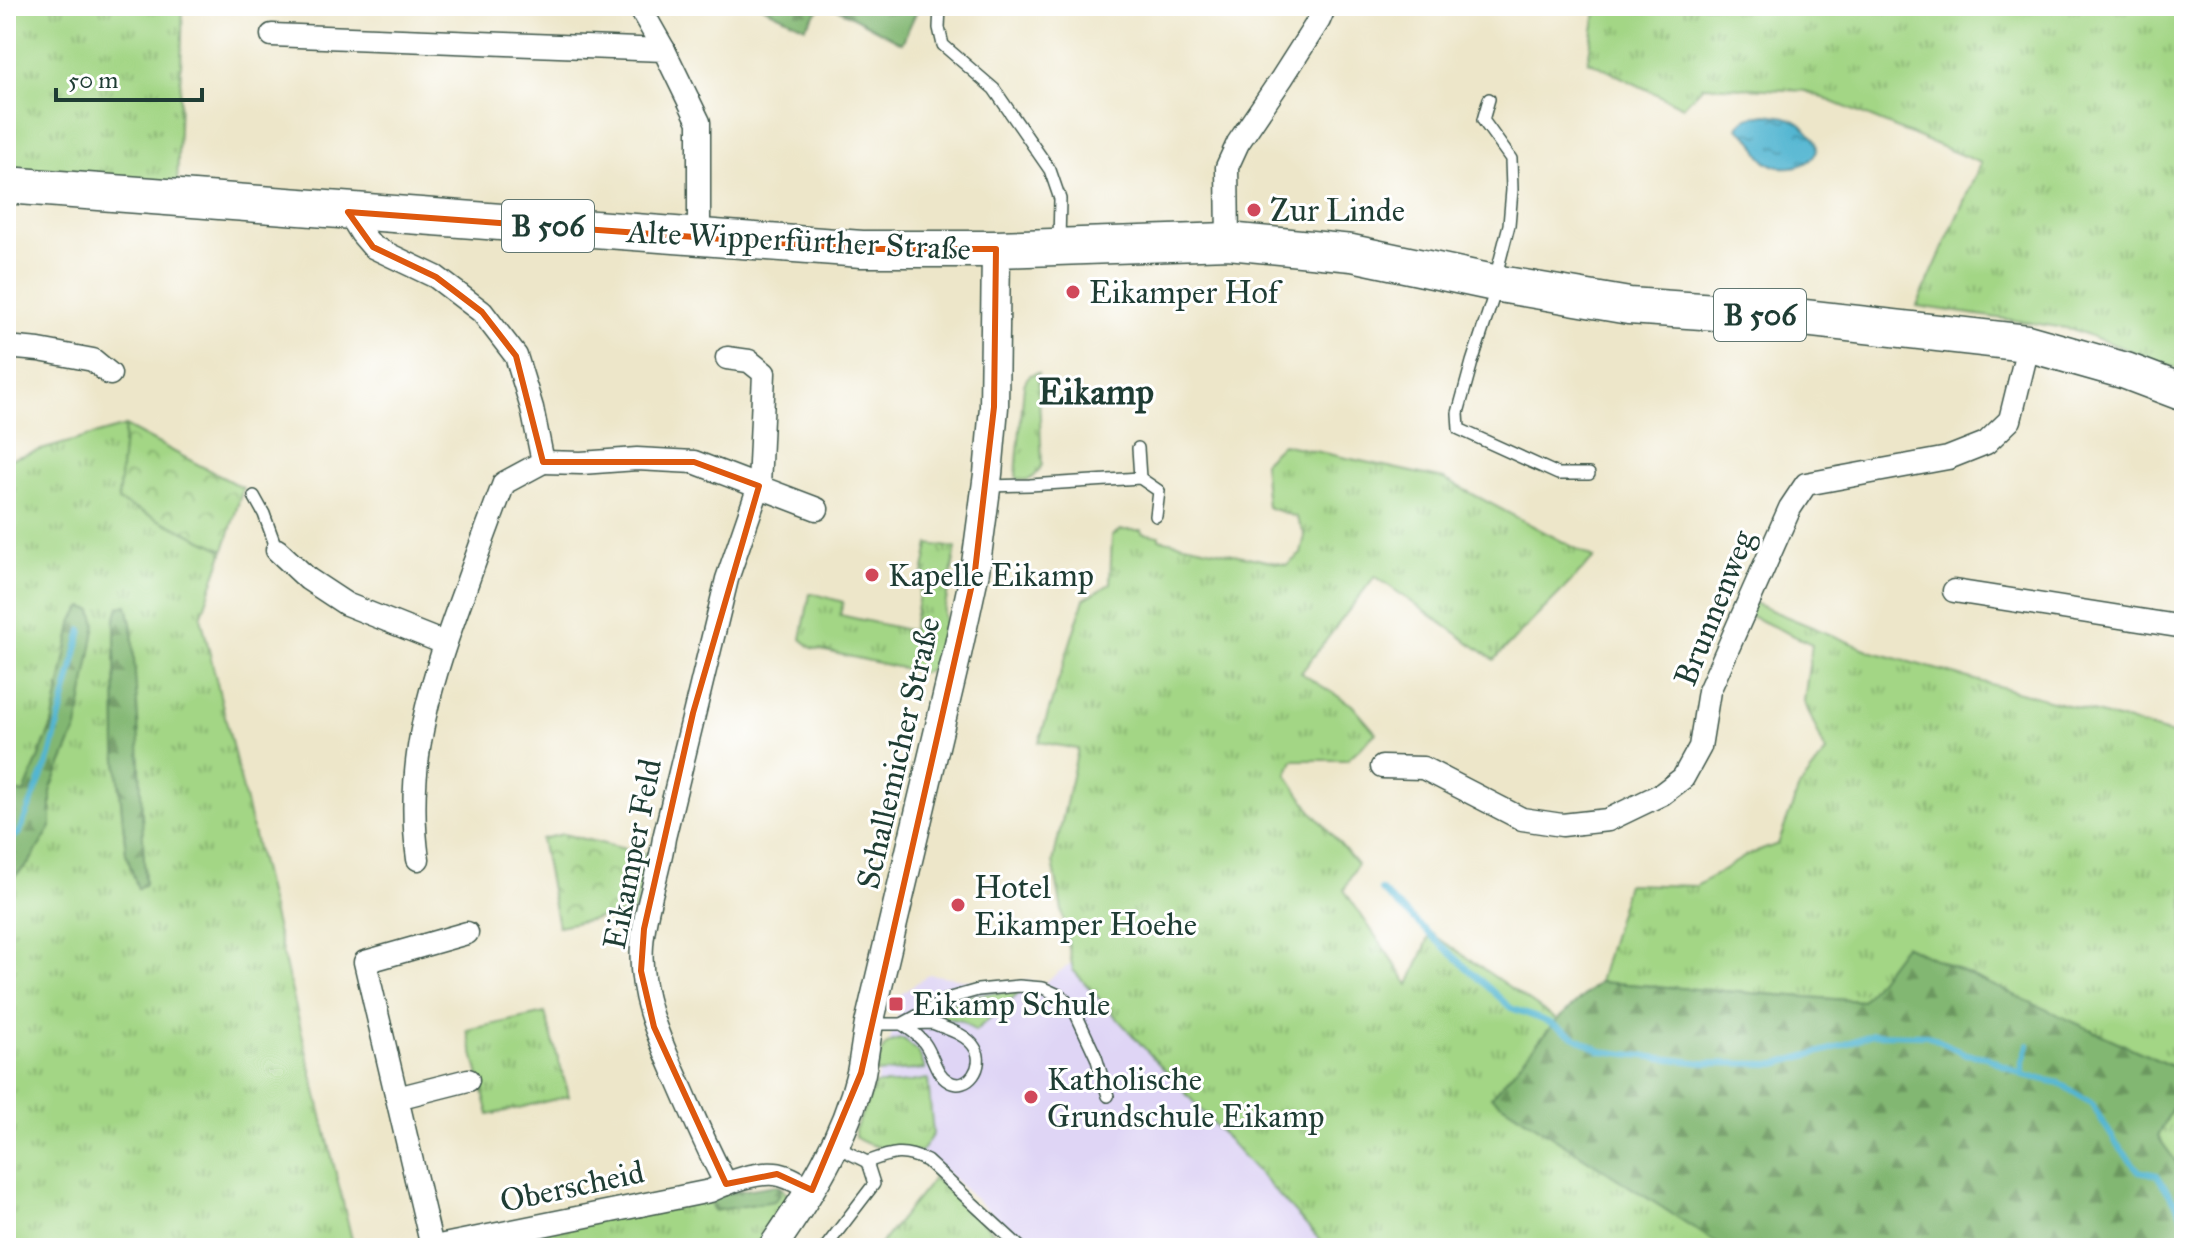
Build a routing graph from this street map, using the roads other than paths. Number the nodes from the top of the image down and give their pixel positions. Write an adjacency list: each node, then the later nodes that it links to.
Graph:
1 (639, 6): 5 (street)
2 (940, 6): 11 (lane)
3 (1325, 6): 10 (street)
4 (272, 35): 5 (street)
5 (664, 50): 9 (street)
6 (1489, 99): 13 (lane)
7 (6, 185): 8 (main road, Alte Wipperfürther Straße / B 506)
8 (348, 212): 9 (main road, Alte Wipperfürther Straße / B 506); 20 (street)
9 (699, 236): 12 (main road, Alte Wipperfürther Straße / B 506)
10 (1228, 246): 11 (main road, Alte Wipperfürther Straße / B 506); 13 (main road, Alte Wipperfürther Straße / B 506)
11 (1059, 247): 12 (main road, Alte Wipperfürther Straße / B 506)
12 (996, 249): 24 (street, Schallemicher Straße)
13 (1494, 283): 14 (main road, Alte Wipperfürther Straße / B 506); 21 (lane)
14 (2027, 343): 18 (main road, Alte Wipperfürther Straße / B 506); 32 (street, Brunnenweg)
15 (6, 347): 17 (street)
16 (727, 358): 23 (street, Eikamper Feld)
17 (110, 374)
18 (2184, 393)
19 (1138, 448): 22 (lane)
20 (543, 462): 23 (street); 31 (street)
21 (1589, 474)
22 (1140, 478): 24 (lane); 27 (lane)
23 (759, 486): 26 (street); 42 (street, Eikamper Feld)
24 (987, 486): 35 (street, Schallemicher Straße)
25 (254, 496): 28 (lane)
26 (817, 509)
27 (1156, 516)
28 (277, 550): 31 (street)
29 (1954, 591): 30 (street)
30 (2184, 627)
31 (444, 643): 33 (street)
32 (1382, 767)
33 (418, 859)
34 (467, 933): 39 (street)
35 (869, 1024): 36 (lane); 40 (street, Schallemicher Straße)
36 (902, 1024): 36 (lane); 38 (lane)
37 (468, 1080): 39 (street)
38 (1108, 1096)
39 (397, 1098): 44 (street)
40 (835, 1146): 41 (lane); 43 (street, Schallemicher Straße)
41 (867, 1162): 46 (lane); 47 (lane)
42 (726, 1184): 43 (street); 44 (street, Oberscheid)
43 (812, 1190): 45 (street, Schallemicher Straße)
44 (431, 1248)
45 (772, 1248)
46 (825, 1248)
47 (1021, 1248)

